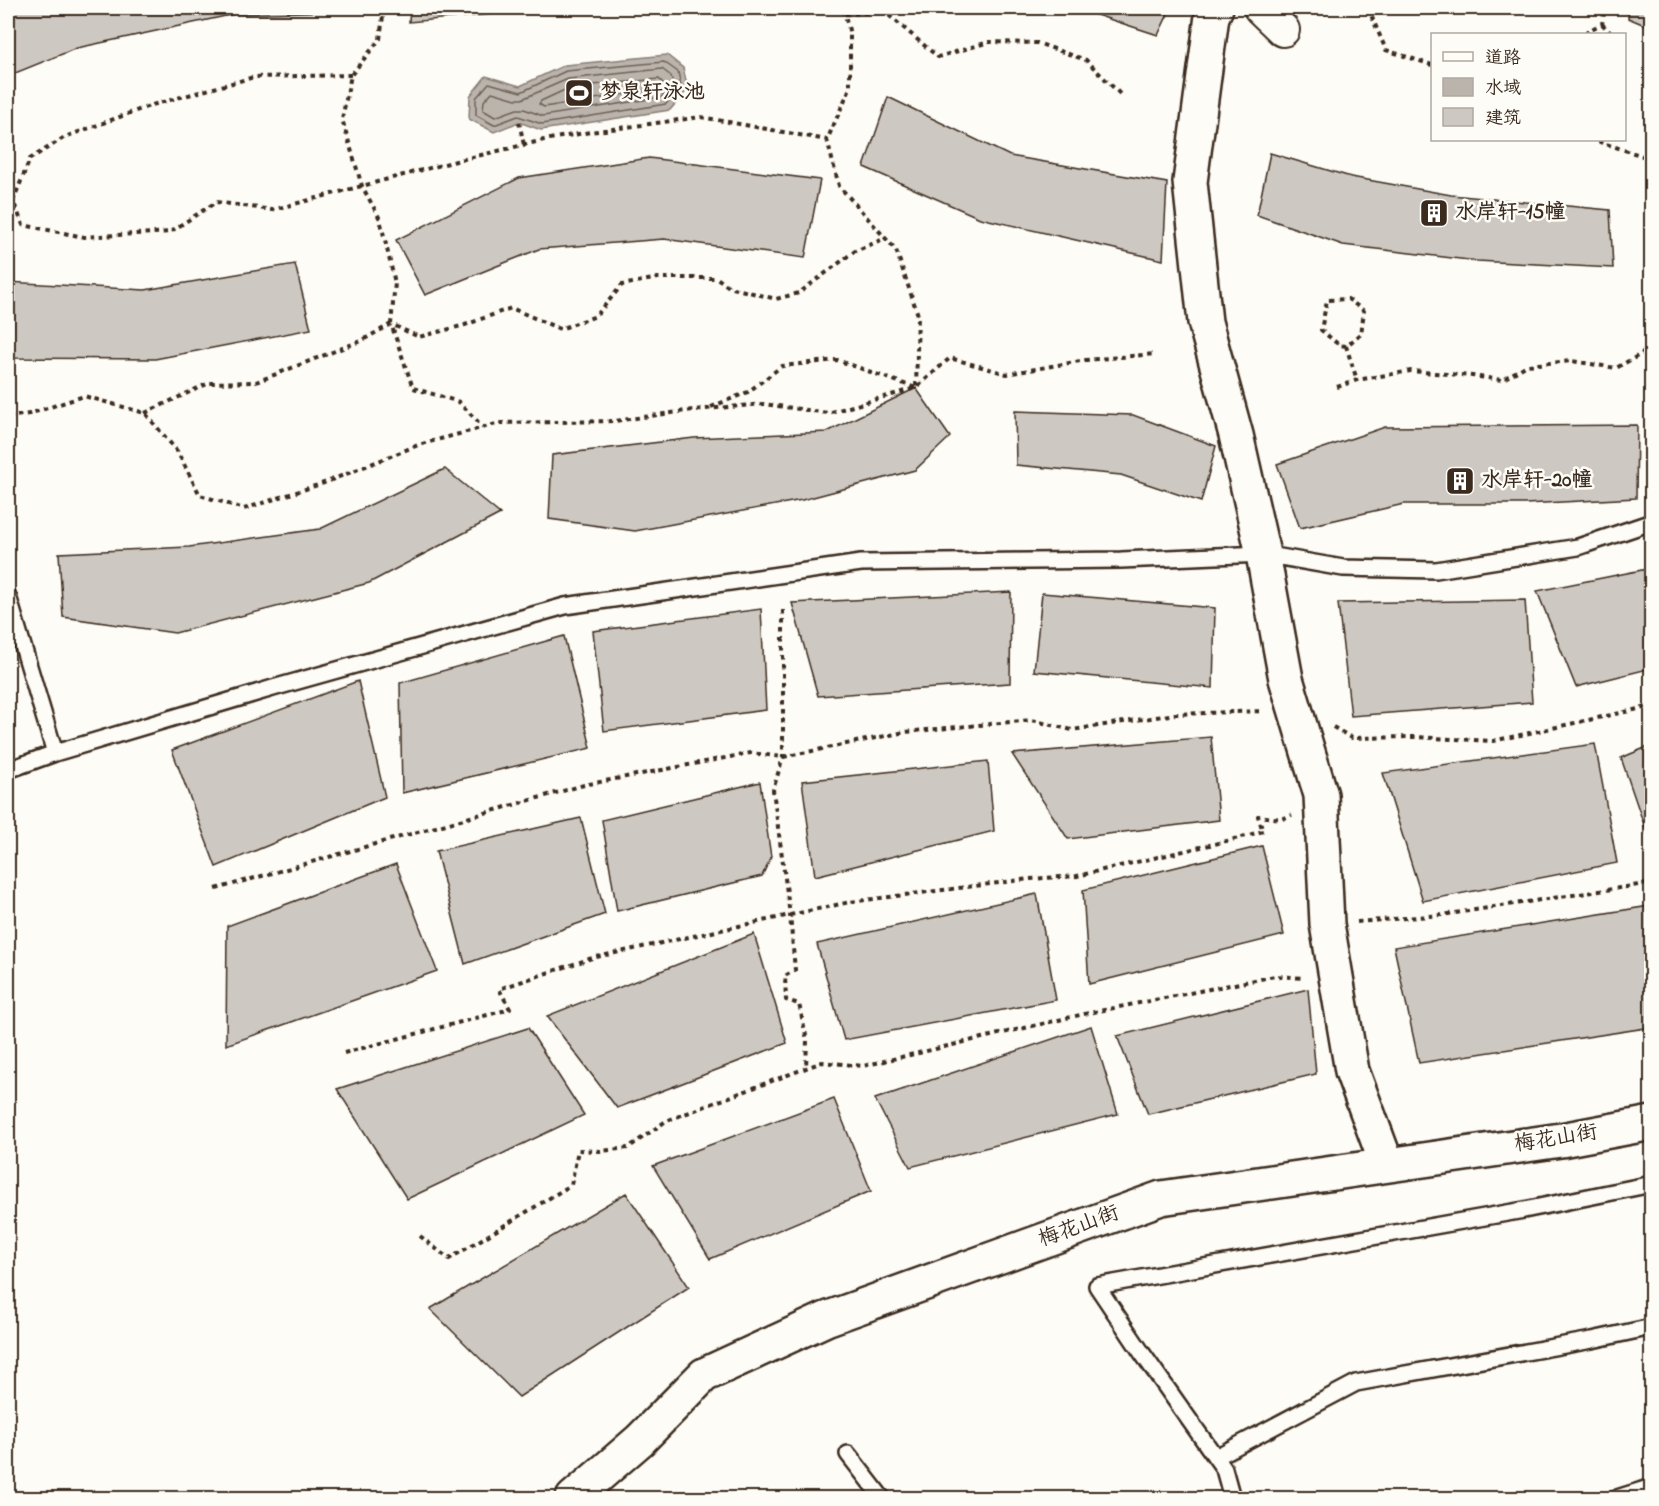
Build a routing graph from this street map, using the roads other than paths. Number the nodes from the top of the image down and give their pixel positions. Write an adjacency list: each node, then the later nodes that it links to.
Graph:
1 (1216, 8): 5 (street)
2 (1260, 8): 3 (street)
3 (1283, 30)
4 (1652, 522): 5 (lane)
5 (1263, 554): 7 (lane); 10 (street)
6 (8, 596): 7 (lane)
7 (54, 753): 8 (lane)
8 (8, 770)
9 (1652, 1123): 10 (street, 梅花山街)
10 (1387, 1165): 16 (street, 梅花山街)
11 (1652, 1184): 14 (lane)
12 (1652, 1327): 14 (lane)
13 (848, 1454): 17 (lane)
14 (1216, 1457): 18 (lane)
15 (1652, 1487): 19 (lane)
16 (573, 1498)
17 (882, 1498)
18 (1232, 1498)
19 (1617, 1498)

